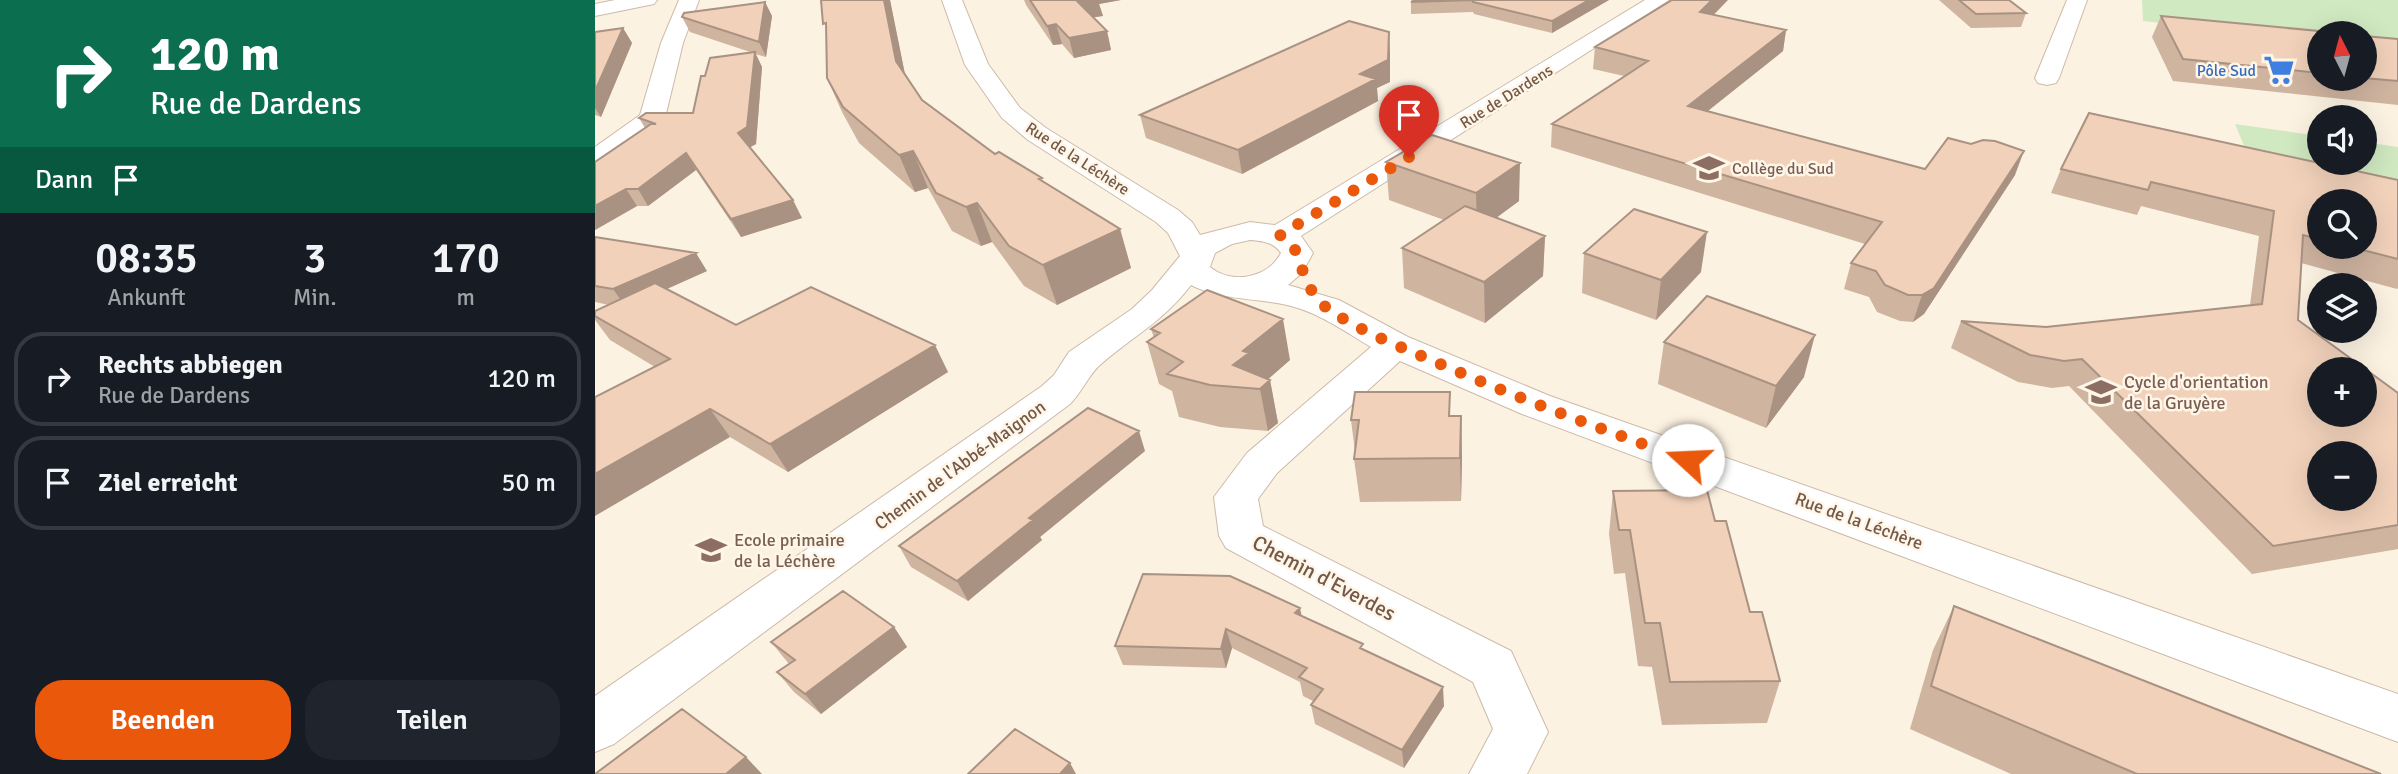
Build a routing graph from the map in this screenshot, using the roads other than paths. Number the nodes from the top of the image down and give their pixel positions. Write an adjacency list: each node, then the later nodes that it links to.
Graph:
1 (647, 0): 6 (street)
2 (689, 0): 8 (street)
3 (953, 0): 9 (street, Rue de la Léchère)
4 (1659, 0): 10 (street, Rue de Dardens)
5 (2077, 0): 7 (street)
6 (595, 10)
7 (2047, 78)
8 (595, 160)
9 (1149, 203): 10 (street, Rue de la Léchère); 11 (street, Rue de la Léchère)
10 (1276, 240): 11 (street, Chemin de l'Abbé-Maignon); 12 (street, Chemin de l'Abbé-Maignon); 13 (street, Rue de la Léchère)
11 (1194, 258): 12 (street, Rue de la Léchère); 14 (street, Chemin de l'Abbé-Maignon)
12 (1241, 287): 13 (street, Rue de la Léchère); 14 (street, Chemin de l'Abbé-Maignon)
13 (1327, 307): 15 (street, Rue de la Léchère)
14 (1145, 316): 17 (street, Chemin de l'Abbé-Maignon)
15 (1395, 345): 16 (street, Rue de la Léchère); 18 (street, Chemin d'Everdes)
16 (2398, 718)
17 (595, 727)
18 (1497, 774)

